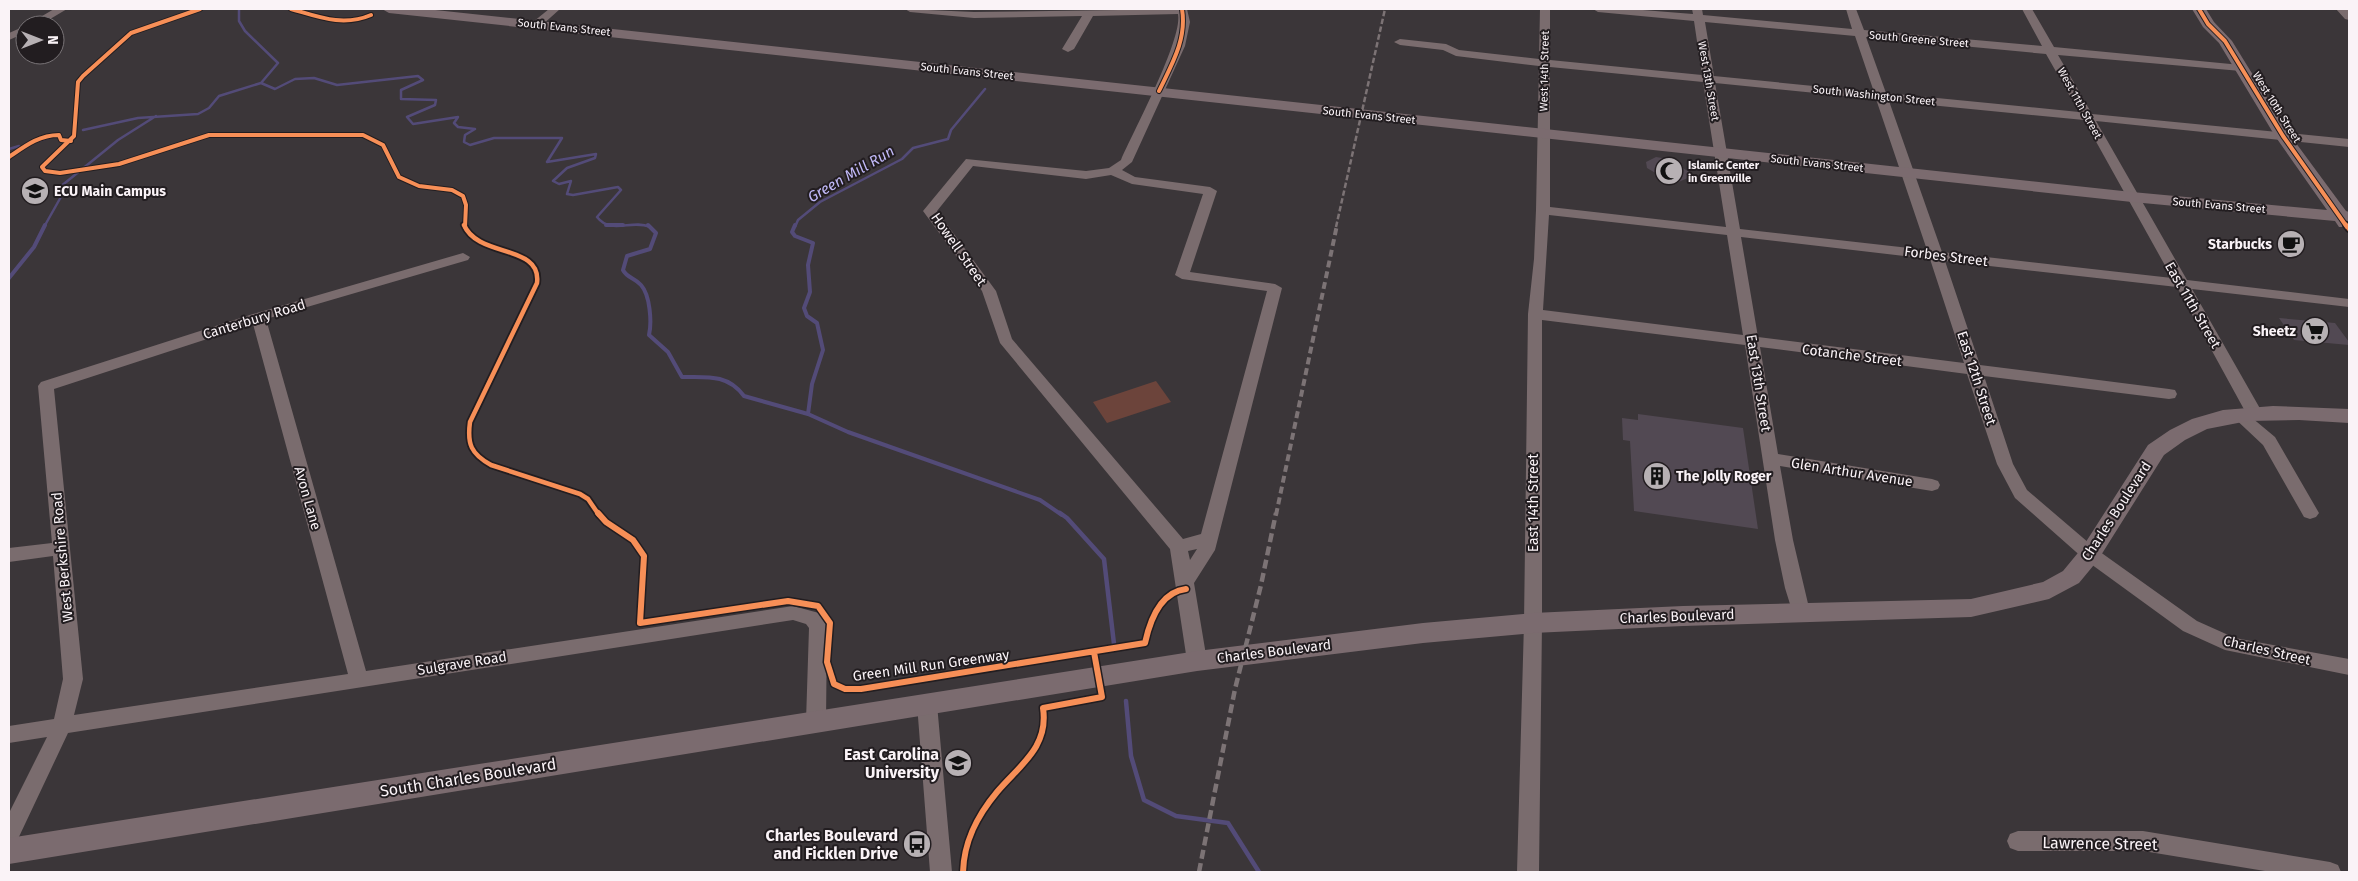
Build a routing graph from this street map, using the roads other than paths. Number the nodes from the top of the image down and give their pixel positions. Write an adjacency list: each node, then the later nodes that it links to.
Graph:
1 (62, 9): 15 (street)
2 (390, 9): 17 (main road, South Evans Street)
3 (555, 9): 17 (street)
4 (910, 9): 13 (street)
5 (1545, 9): 23 (street, West 14th Street)
6 (1598, 9): 14 (street, South Greene Street)
7 (1851, 9): 18 (street, East 12th Street)
8 (2027, 9): 22 (street, West 11th Street)
9 (2199, 9): 19 (main road, West 10th Street)
10 (2214, 9): 19 (main road, West 10th Street)
11 (2341, 9): 16 (street)
12 (1182, 10): 13 (street); 26 (street)
13 (1090, 12): 21 (street)
14 (1698, 13): 18 (street, South Greene Street); 25 (street, West 13th Street)
15 (51, 15)
16 (2349, 17)
17 (537, 24): 26 (main road, South Evans Street)
18 (1859, 33): 22 (street, South Greene Street); 27 (street, East 12th Street)
19 (2225, 41): 24 (main road, West 10th Street)
20 (1400, 42): 23 (street, South Washington Street)
21 (1068, 49)
22 (2051, 51): 24 (street, South Greene Street); 28 (street, West 11th Street)
23 (1544, 62): 25 (street, South Washington Street); 29 (street, West 14th Street)
24 (2241, 68): 30 (main road, West 10th Street)
25 (1708, 79): 27 (street, South Washington Street); 32 (street, West 13th Street)
26 (1159, 92): 29 (main road, South Evans Street); 33 (street)
27 (1881, 96): 28 (street, South Washington Street); 34 (street, East 12th Street)
28 (2087, 116): 30 (street, South Washington Street); 35 (street, West 11th Street)
29 (1543, 133): 32 (main road, South Evans Street); 36 (street, East 14th Street)
30 (2283, 136): 31 (street, South Washington Street); 37 (main road, West 10th Street)
31 (2349, 142)
32 (1722, 153): 34 (main road, South Evans Street); 38 (street, East 13th Street)
33 (1113, 171): 54 (street); 55 (street, Howell Street)
34 (1908, 173): 35 (main road, South Evans Street); 39 (street, East 12th Street)
35 (2132, 197): 37 (main road, South Evans Street); 41 (street, East 11th Street)
36 (1543, 210): 38 (street, Forbes Street); 43 (street, East 14th Street)
37 (2346, 221)
38 (1735, 232): 39 (street, Forbes Street); 45 (street, East 13th Street)
39 (1936, 255): 41 (street, Forbes Street); 46 (street, East 12th Street)
40 (463, 257): 44 (street, Canterbury Road)
41 (2180, 283): 42 (street, Forbes Street); 49 (street, East 11th Street)
42 (2349, 303)
43 (1535, 314): 45 (street, Cotanche Street); 61 (street, East 14th Street)
44 (258, 317): 47 (street, Canterbury Road); 64 (street, Avon Lane)
45 (1753, 342): 46 (street, Cotanche Street); 51 (street, East 13th Street)
46 (1975, 371): 48 (street, Cotanche Street); 57 (street, East 12th Street)
47 (46, 386): 56 (street, West Berkshire Road)
48 (2169, 394)
49 (2246, 413): 50 (main road, Charles Boulevard); 53 (street, East 11th Street); 57 (main road, Charles Boulevard)
50 (2349, 416)
51 (1771, 459): 52 (street, Glen Arthur Avenue); 60 (street, East 13th Street)
52 (1932, 485)
53 (2310, 513)
54 (1209, 539): 55 (street); 59 (street)
55 (1179, 547): 59 (street)
56 (62, 548): 58 (street); 67 (street, West Berkshire Road)
57 (2090, 554): 60 (main road, Charles Boulevard); 63 (street, Charles Street)
58 (9, 555)
59 (1185, 581): 62 (street)
60 (1801, 612): 61 (main road, Charles Boulevard)
61 (1533, 623): 62 (main road, Charles Boulevard); 73 (street, East 14th Street)
62 (1197, 661): 65 (main road, Charles Boulevard)
63 (2349, 667)
64 (359, 679): 66 (street, Sulgrave Road); 67 (street, Sulgrave Road)
65 (927, 704): 66 (main road, South Charles Boulevard); 72 (street)
66 (816, 721): 71 (main road, South Charles Boulevard)
67 (62, 726): 68 (street, Sulgrave Road); 69 (street, West Berkshire Road)
68 (9, 734)
69 (9, 834)
70 (2018, 841): 74 (street, Lawrence Street)
71 (9, 851)
72 (941, 872)
73 (1528, 872)
74 (2330, 872)

